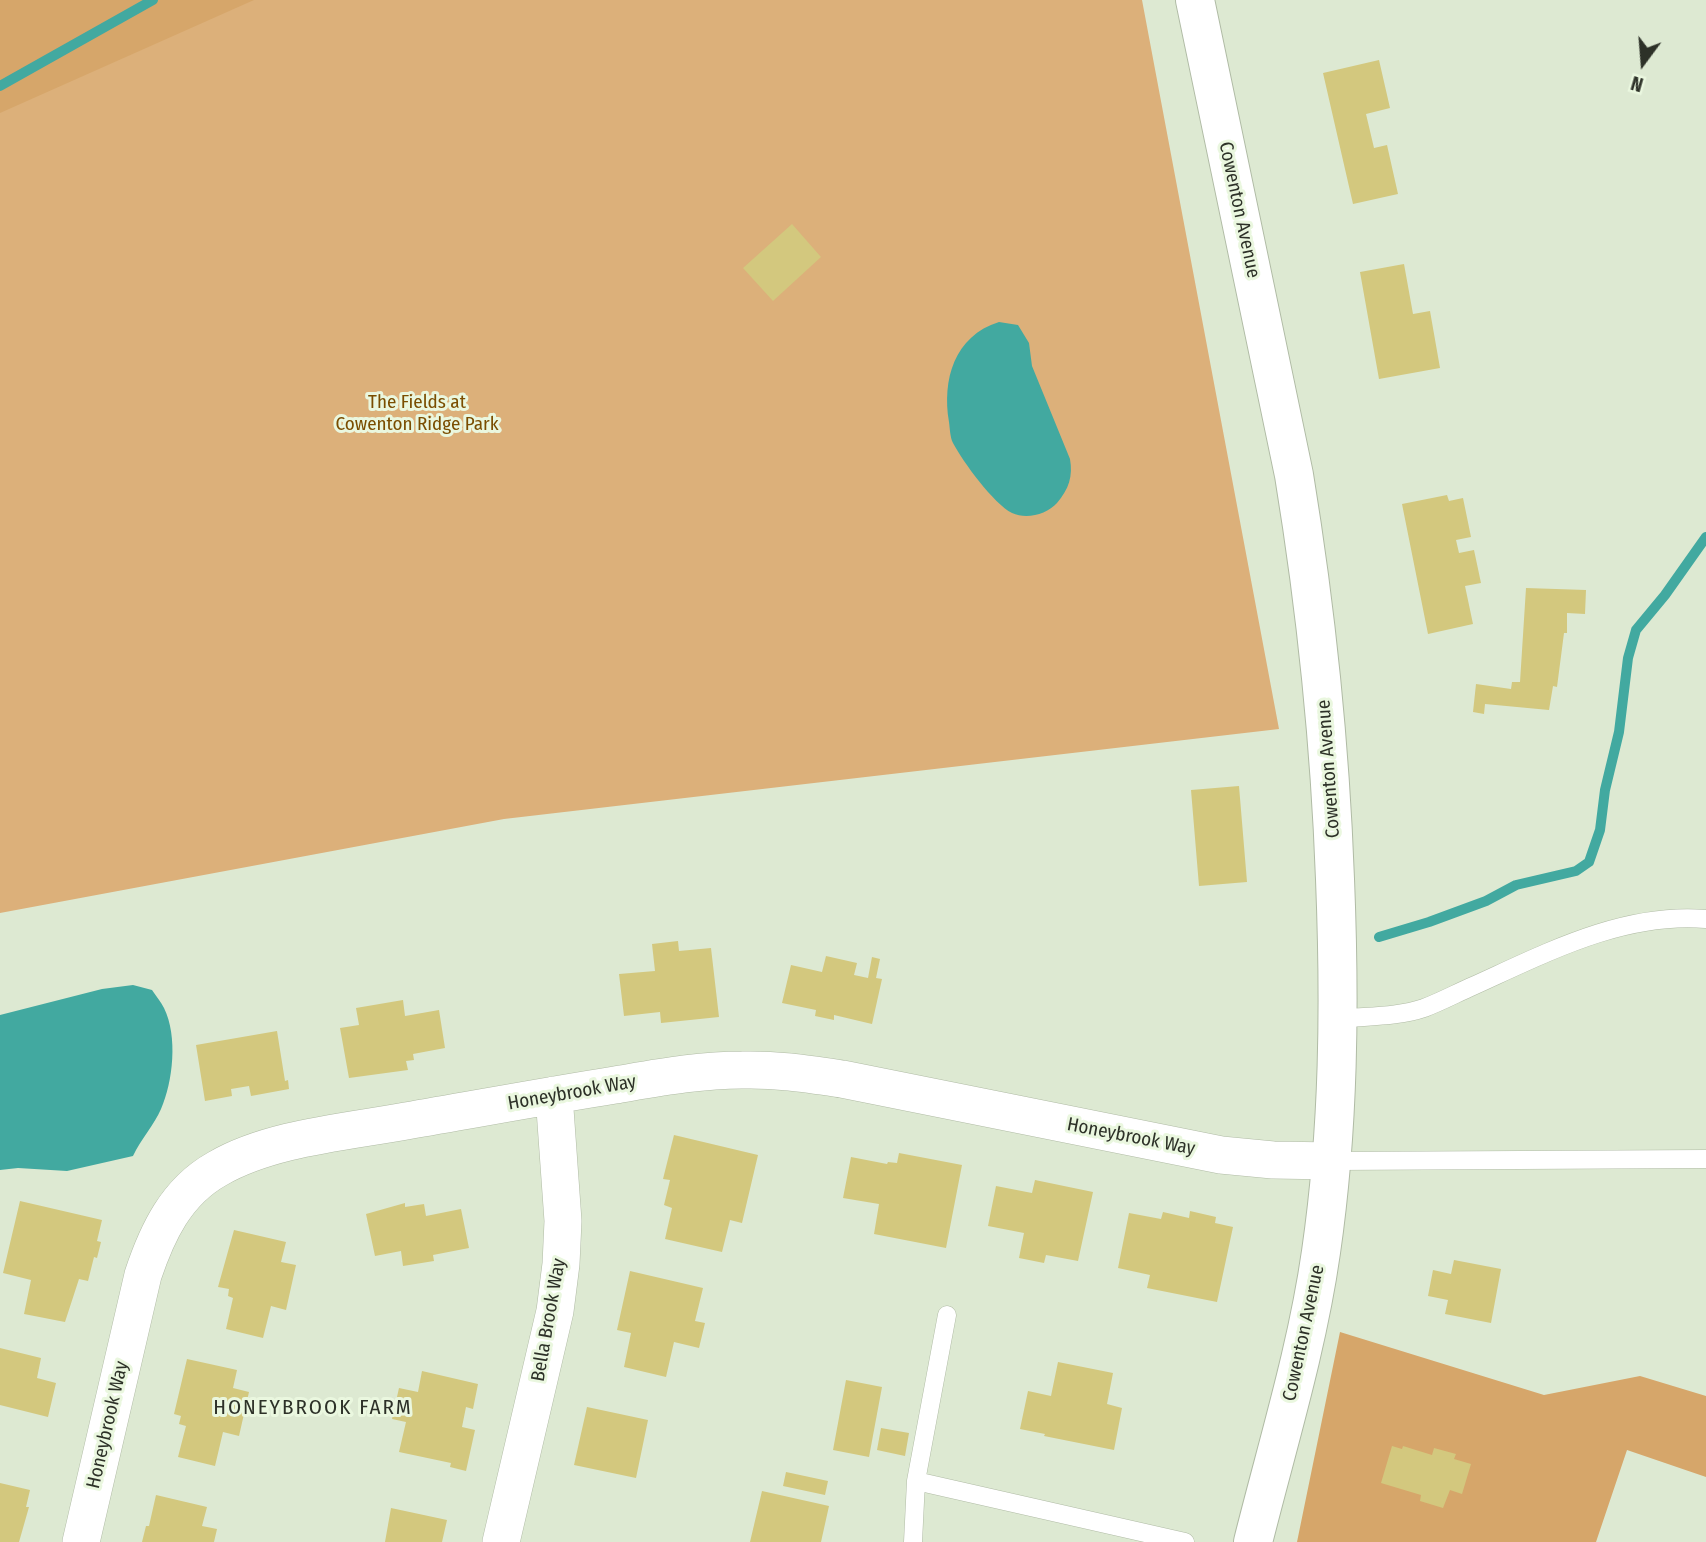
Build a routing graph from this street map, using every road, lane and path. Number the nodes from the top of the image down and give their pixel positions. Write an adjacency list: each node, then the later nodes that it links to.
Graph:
1 (1195, 0): 3 (street, Cowenton Avenue)
2 (1706, 919): 3 (lane)
3 (1339, 1019): 6 (street, Cowenton Avenue)
4 (554, 1095): 6 (street, Honeybrook Way); 9 (street, Honeybrook Way); 10 (street, Bella Brook Way)
5 (1706, 1159): 6 (lane)
6 (1333, 1161): 13 (street, Cowenton Avenue)
7 (947, 1315): 8 (lane)
8 (916, 1481): 11 (lane); 12 (lane)
9 (81, 1542)
10 (501, 1542)
11 (912, 1542)
12 (1185, 1542)
13 (1253, 1542)

